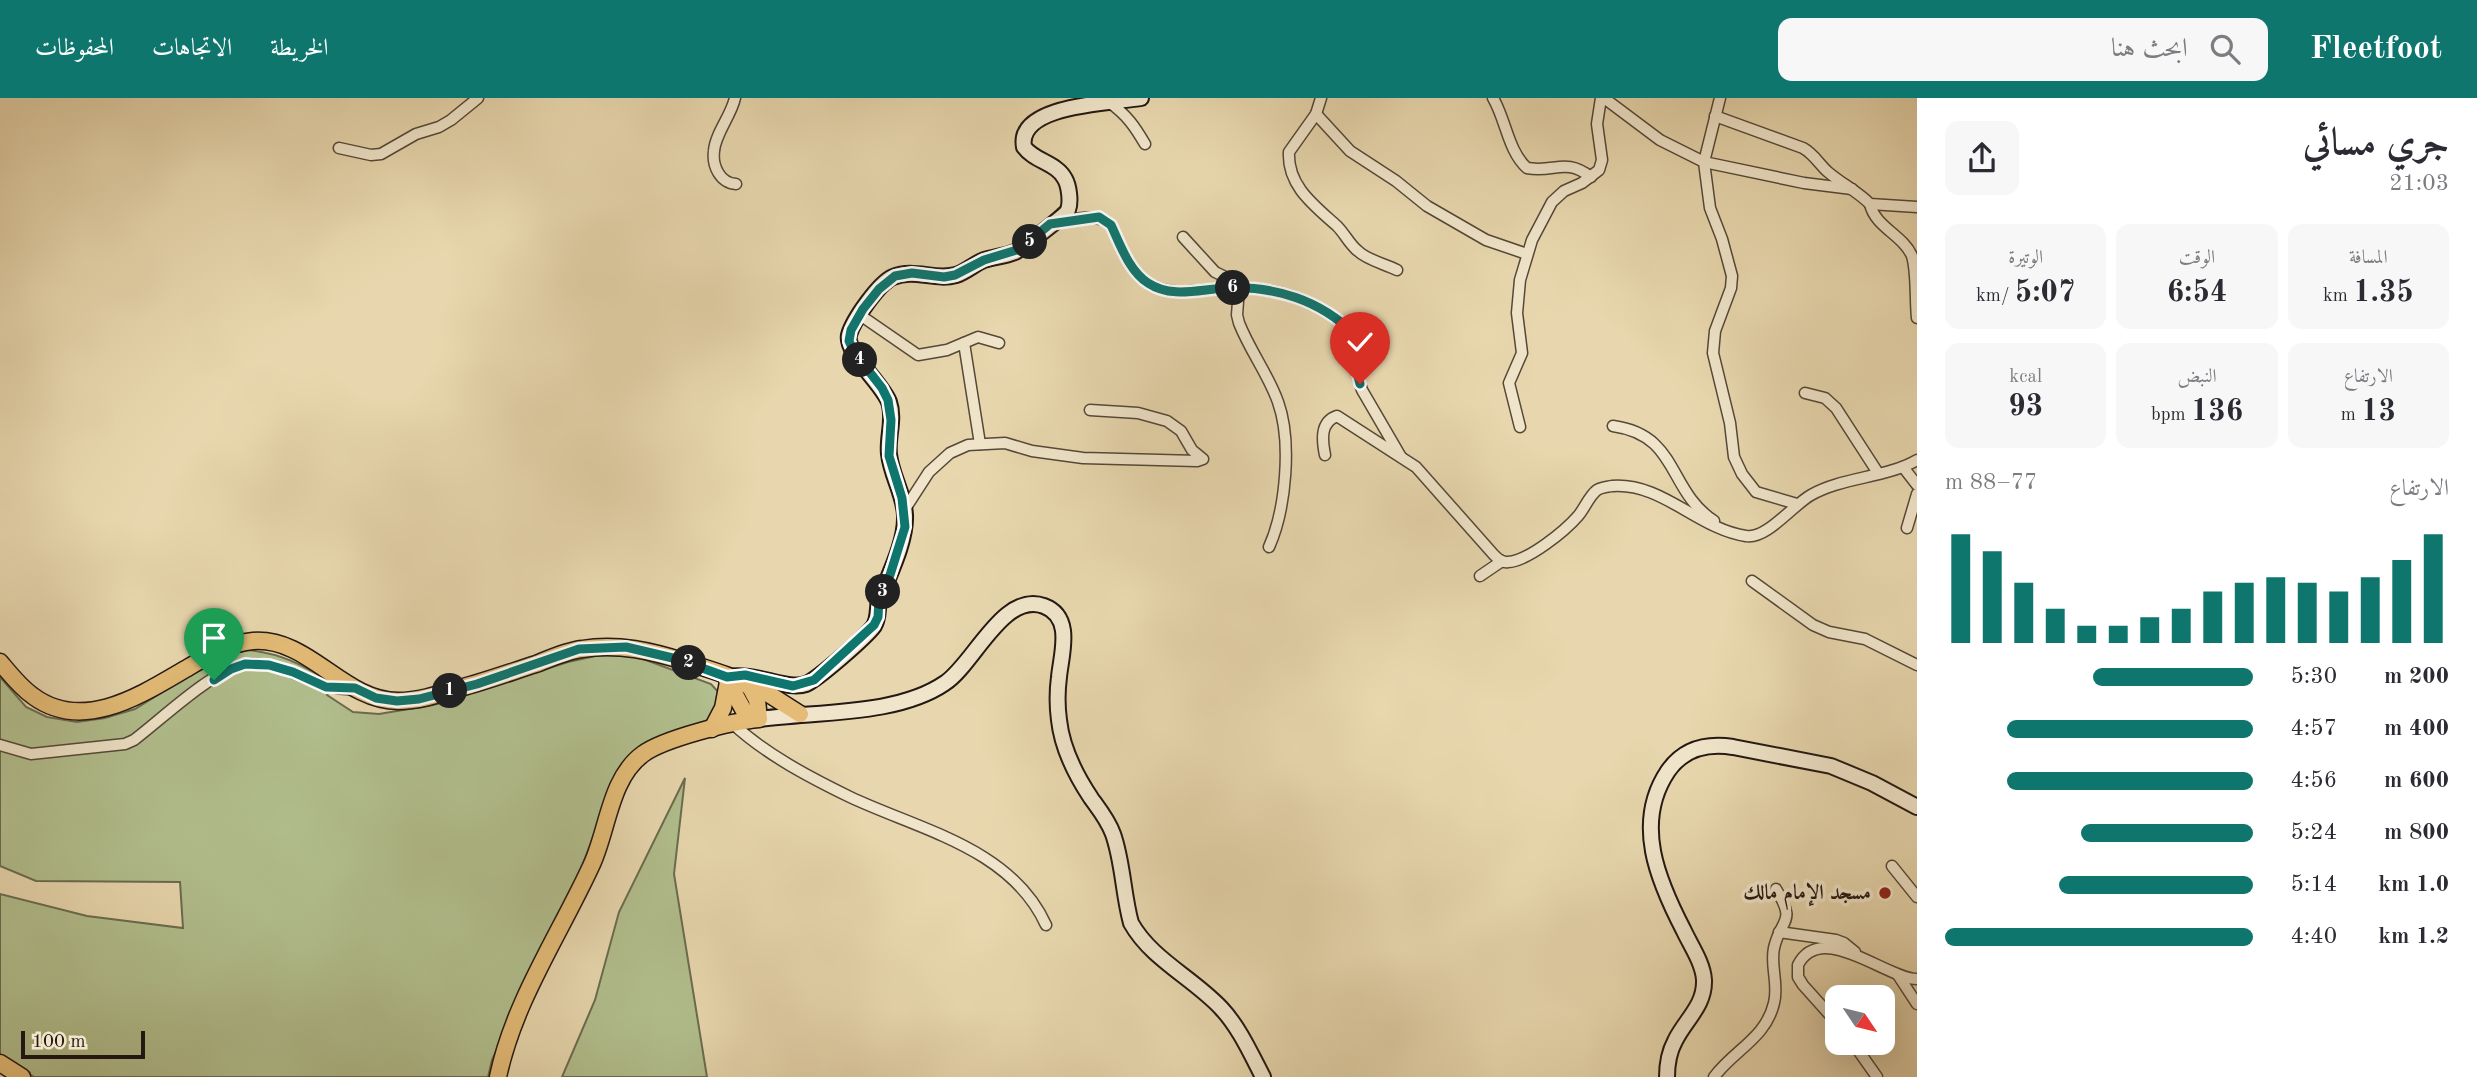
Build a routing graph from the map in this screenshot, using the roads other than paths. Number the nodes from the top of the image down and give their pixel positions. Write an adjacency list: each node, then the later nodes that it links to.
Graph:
1 (478, 98): 12 (street)
2 (735, 98): 15 (street)
3 (1141, 98): 8 (main road)
4 (1321, 98): 9 (street)
5 (1493, 98): 14 (street)
6 (1602, 98): 13 (street); 14 (street)
7 (1720, 98): 10 (street)
8 (1110, 103): 11 (street); 19 (main road)
9 (1316, 114): 21 (street); 22 (street)
10 (1715, 116): 13 (street); 16 (street)
11 (1145, 144)
12 (340, 148)
13 (1704, 162): 16 (street); 41 (street)
14 (1591, 177): 21 (street)
15 (736, 184)
16 (1855, 190): 17 (street)
17 (1870, 204): 18 (street); 26 (street)
18 (1917, 207)
19 (1050, 224): 23 (street); 25 (main road)
20 (1183, 237): 24 (street)
21 (1527, 254): 32 (street)
22 (1397, 270)
23 (1239, 288): 24 (street); 45 (street)
24 (1253, 290): 35 (street)
25 (860, 315): 27 (street); 42 (main road)
26 (1917, 318)
27 (964, 343): 28 (street); 33 (street)
28 (999, 343)
29 (1805, 393): 38 (street)
30 (1090, 410): 33 (street)
31 (1613, 426): 44 (street)
32 (1520, 427)
33 (980, 444): 42 (street)
34 (1325, 455): 35 (street)
35 (1402, 457): 46 (street)
36 (1917, 460): 37 (street)
37 (1903, 467): 38 (street); 39 (street)
38 (1878, 473): 41 (street)
39 (1917, 485)
40 (1917, 494): 43 (street)
41 (1797, 504): 44 (street)
42 (905, 509): 51 (main road)
43 (1906, 528)
44 (1729, 531): 46 (street)
45 (1269, 547)
46 (1502, 561): 47 (street)
47 (1480, 576)
48 (1752, 581): 50 (street)
49 (0, 662): 53 (main road)
50 (1917, 665)
51 (727, 680): 52 (main road); 53 (main road); 55 (main road); 57 (main road)
52 (745, 683): 54 (main road); 55 (main road)
53 (355, 688): 58 (street)
54 (800, 714): 55 (main road); 74 (main road)
55 (754, 720): 56 (main road)
56 (732, 723): 57 (main road); 63 (street)
57 (712, 729): 73 (main road)
58 (0, 745)
59 (1917, 807): 75 (main road)
60 (1892, 866): 62 (street)
61 (1776, 889): 64 (street)
62 (1917, 897)
63 (1046, 925)
64 (1779, 932): 65 (street); 76 (street)
65 (1858, 955): 66 (street); 69 (street)
66 (1898, 975): 67 (street); 68 (street)
67 (1917, 979)
68 (1917, 1004)
69 (1825, 1010)
70 (1861, 1055): 77 (street)
71 (0, 1063): 72 (main road)
72 (22, 1077)
73 (498, 1077)
74 (1263, 1077)
75 (1667, 1077)
76 (1714, 1077)
77 (1877, 1077)

